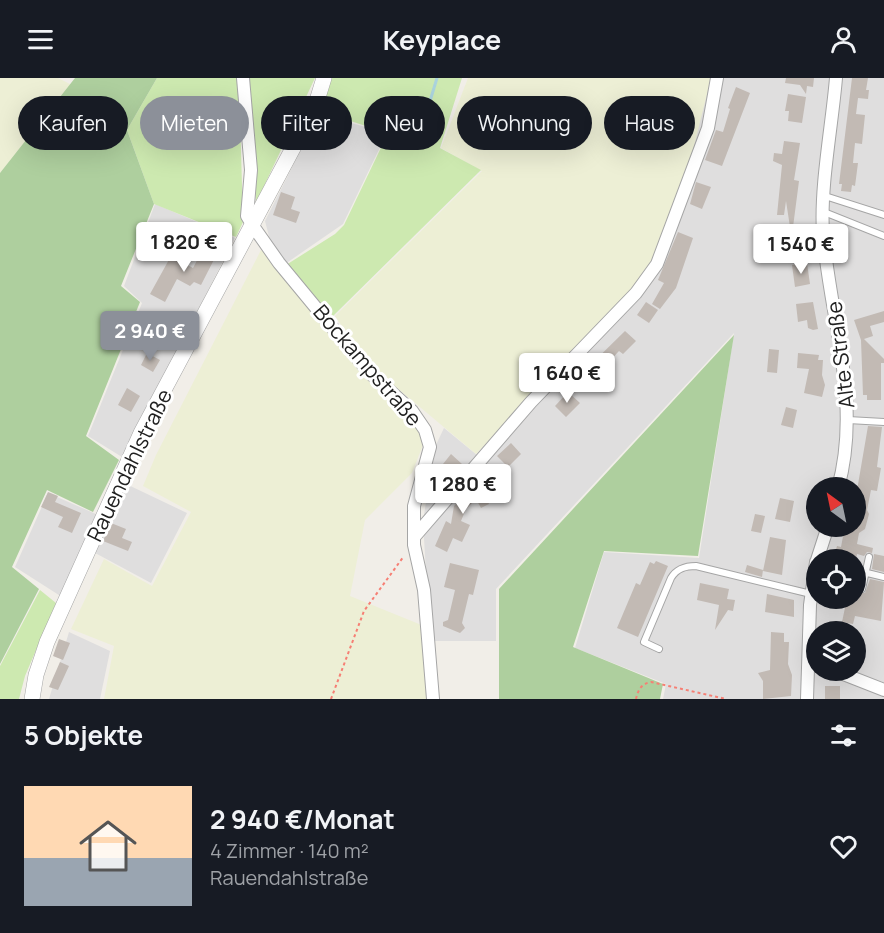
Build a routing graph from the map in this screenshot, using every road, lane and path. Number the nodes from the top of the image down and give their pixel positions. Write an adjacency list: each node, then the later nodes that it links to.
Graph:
1 (243, 78): 8 (street)
2 (324, 78): 8 (street, Rauendahlstraße)
3 (717, 78): 13 (street)
4 (836, 78): 5 (street, Alte Straße)
5 (825, 196): 6 (street, Alte Straße); 7 (lane)
6 (824, 212): 9 (lane); 10 (street, Alte Straße)
7 (884, 215)
8 (253, 226): 13 (street, Bockampstraße); 22 (street, Rauendahlstraße)
9 (884, 236)
10 (848, 420): 11 (lane); 12 (street, Alte Straße)
11 (884, 422)
12 (841, 477)
13 (415, 541): 23 (path); 24 (street, Bockampstraße)
14 (869, 557): 15 (lane)
15 (866, 572): 16 (lane)
16 (884, 577)
17 (806, 593): 18 (lane)
18 (659, 649)
19 (810, 681): 27 (street)
20 (861, 681): 21 (street)
21 (884, 690)
22 (32, 699)
23 (331, 699)
24 (433, 699)
25 (636, 699): 26 (path)
26 (726, 699)
27 (807, 699)

